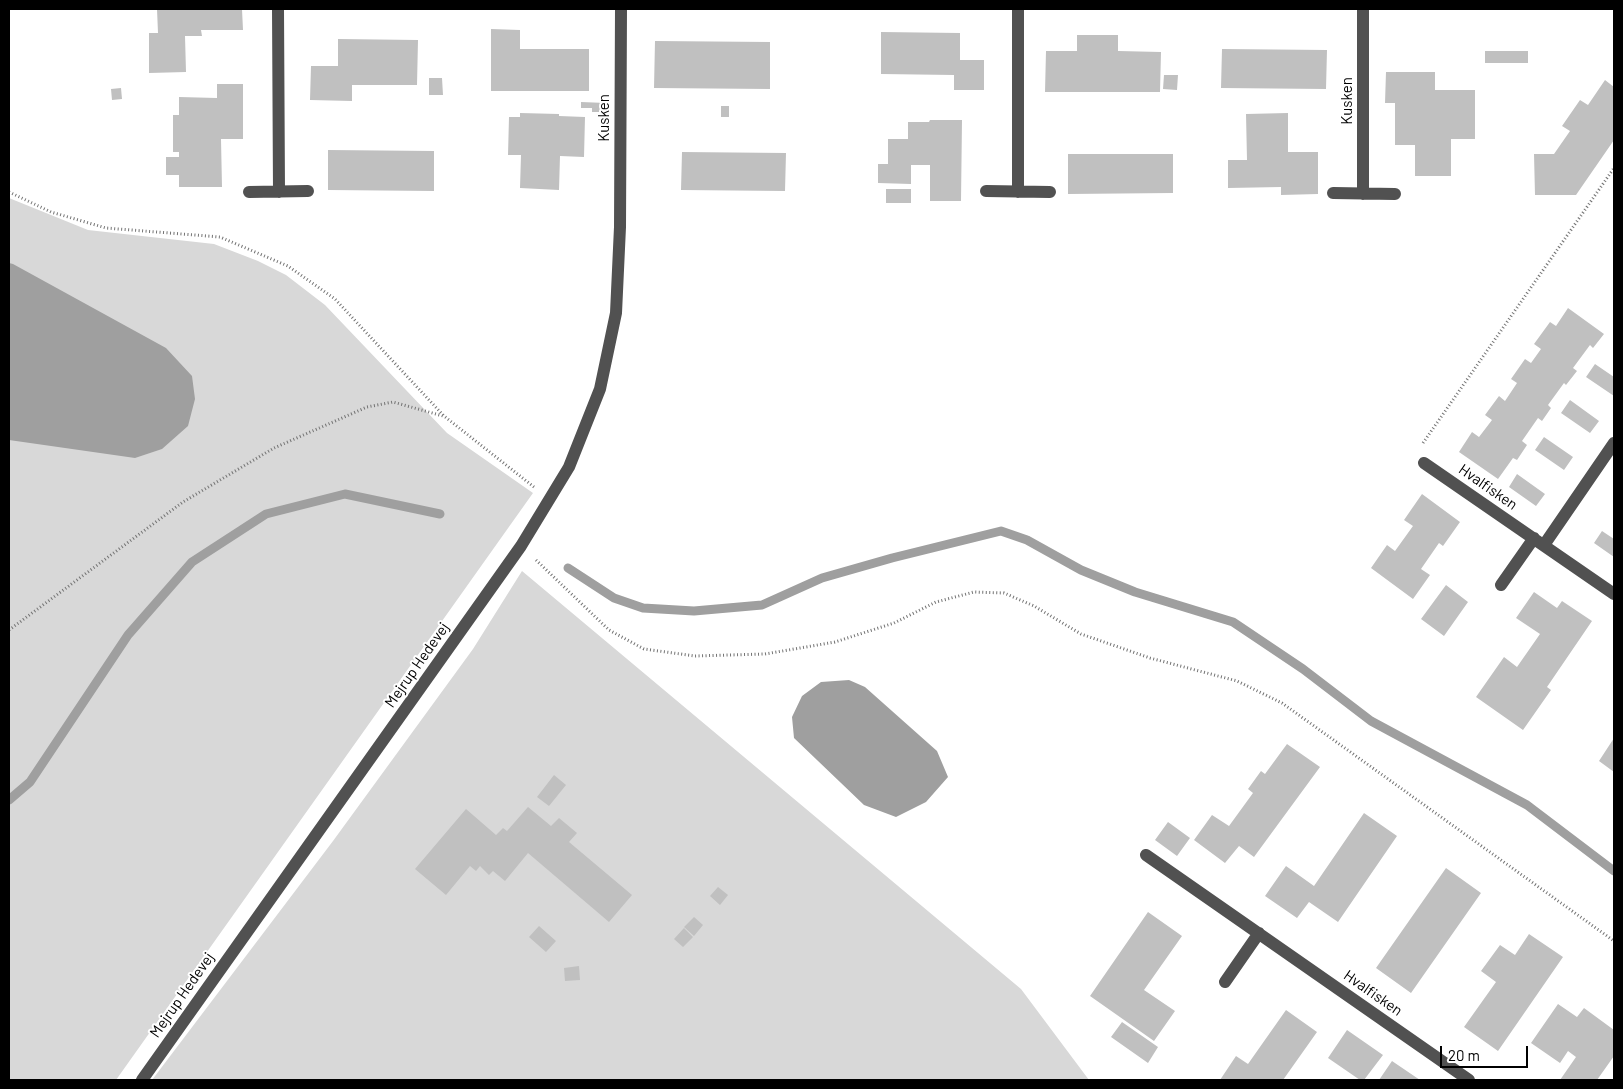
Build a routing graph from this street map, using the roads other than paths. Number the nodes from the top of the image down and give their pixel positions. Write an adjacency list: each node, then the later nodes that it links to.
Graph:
1 (278, 9): 7 (street)
2 (621, 9): 14 (street, Kusken)
3 (1018, 9): 9 (street)
4 (1363, 9): 12 (street, Kusken)
5 (308, 191): 7 (street)
6 (249, 192): 7 (street)
7 (279, 192)
8 (986, 192): 9 (street)
9 (1018, 192): 10 (street)
10 (1050, 192)
11 (1333, 193): 12 (street)
12 (1363, 194): 13 (street)
13 (1395, 194)
14 (620, 227): 23 (street, Mejrup Hedevej)
15 (1614, 443): 17 (street)
16 (1424, 463): 17 (street, Hvalfisken)
17 (1539, 541): 18 (street); 19 (street, Hvalfisken)
18 (1501, 586)
19 (1614, 594)
20 (1146, 855): 21 (street, Hvalfisken)
21 (1259, 933): 22 (street); 24 (street, Hvalfisken)
22 (1224, 982)
23 (142, 1080)
24 (1470, 1080)

